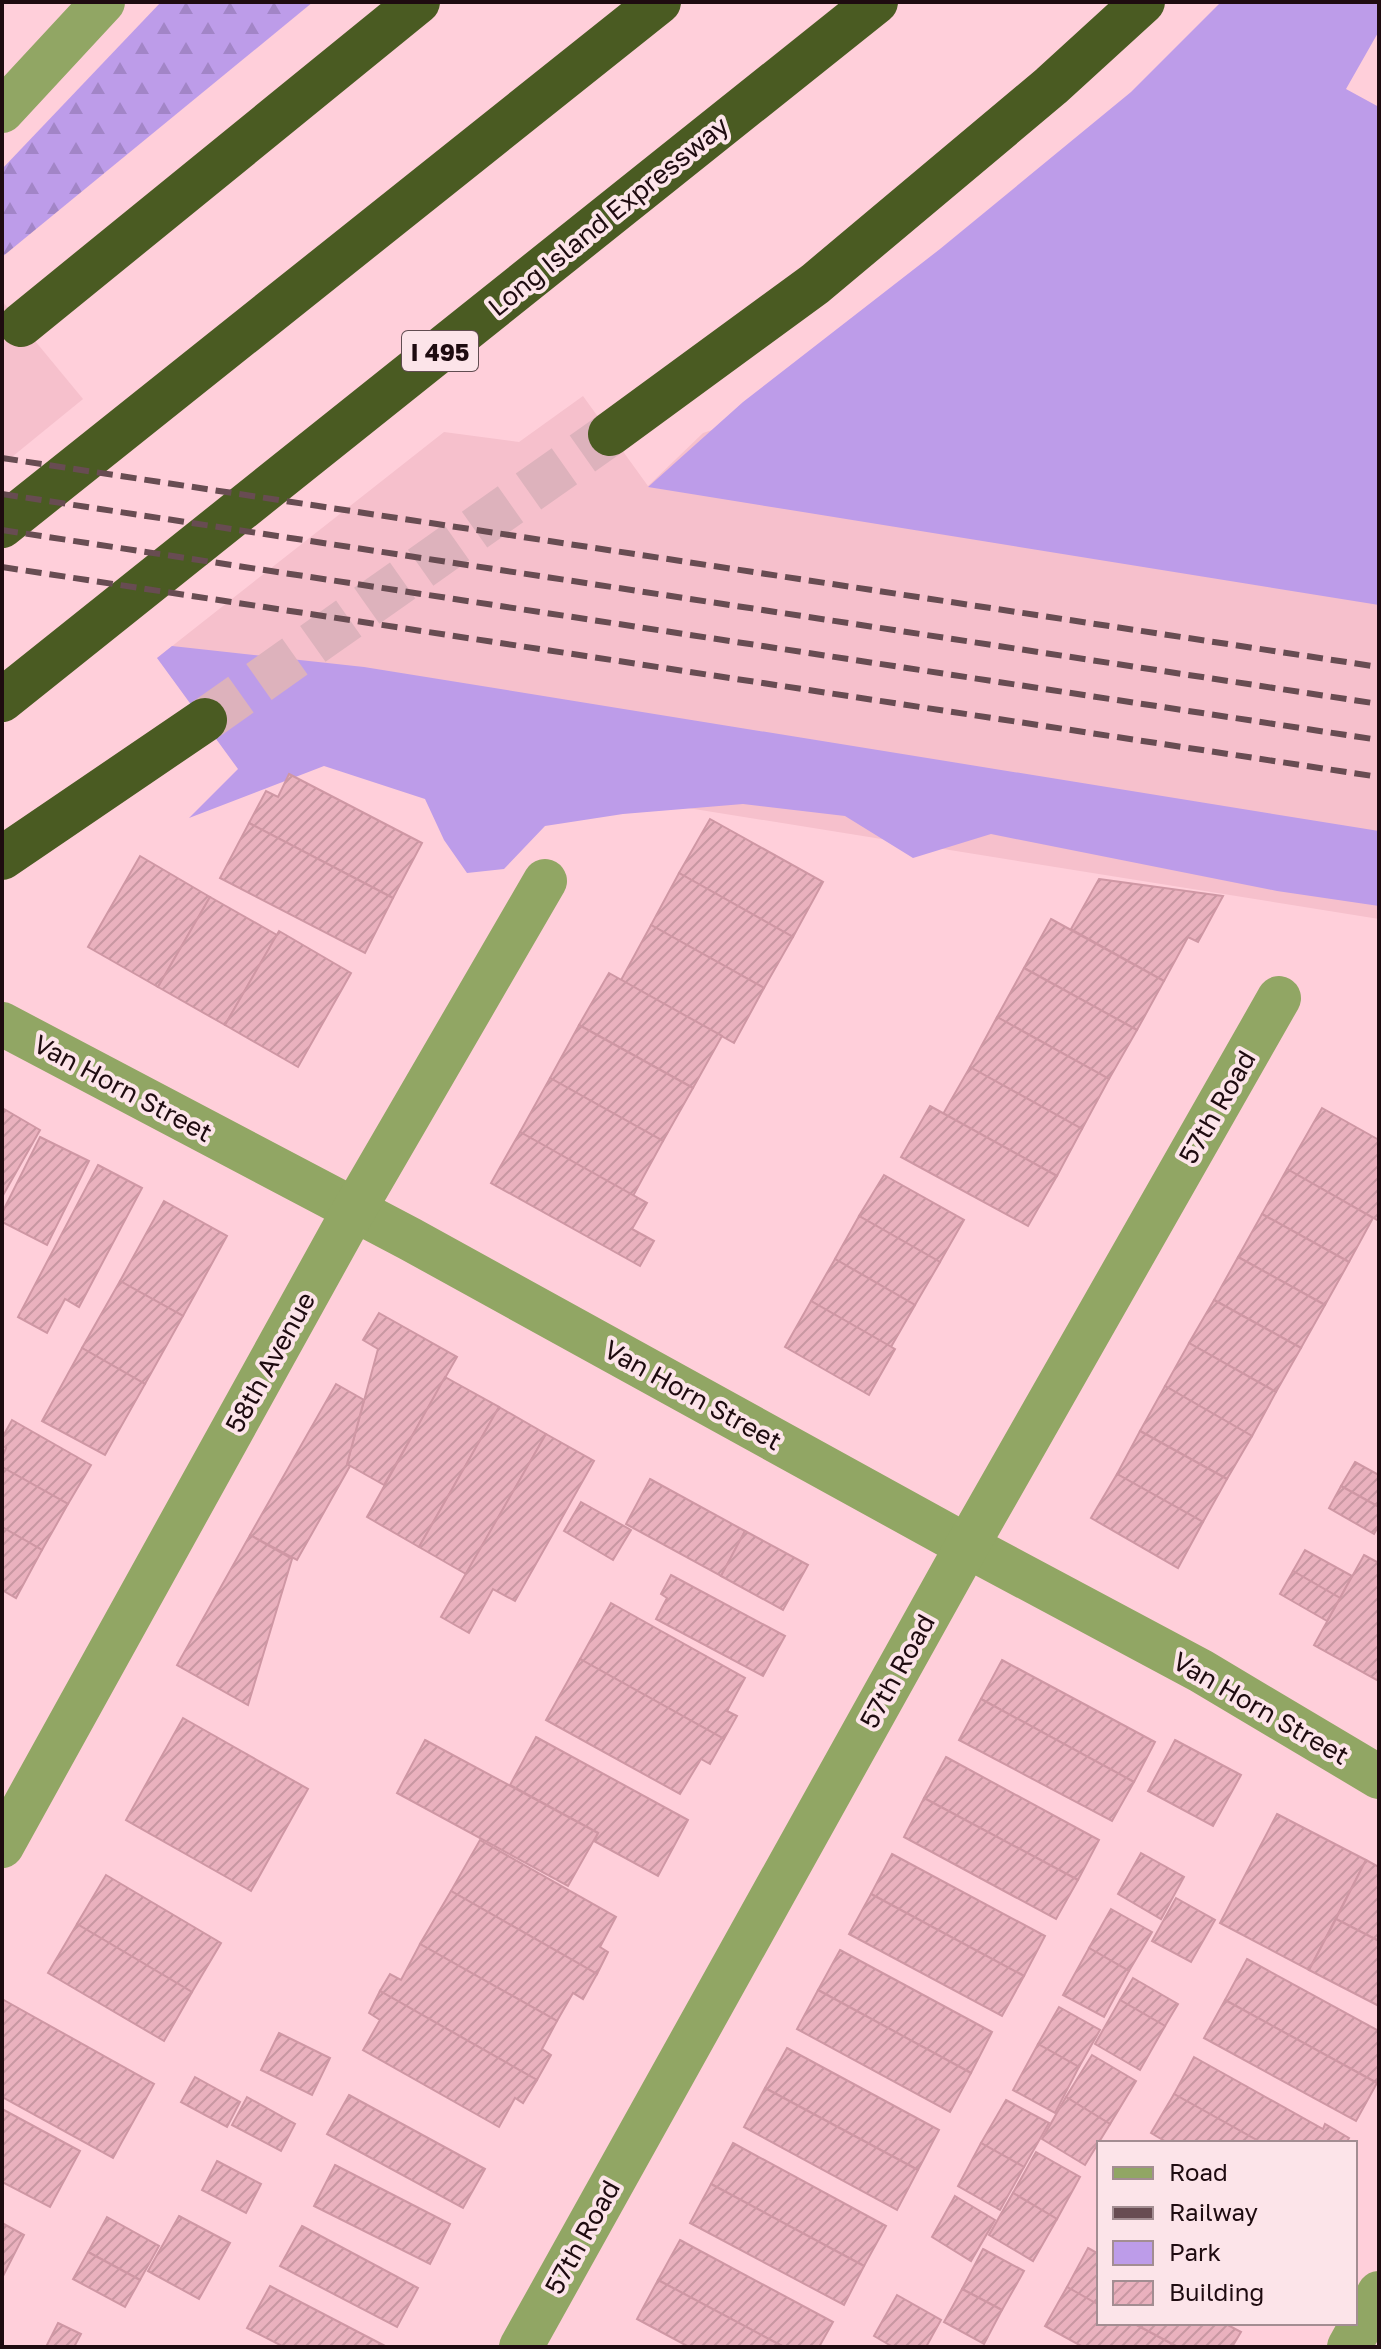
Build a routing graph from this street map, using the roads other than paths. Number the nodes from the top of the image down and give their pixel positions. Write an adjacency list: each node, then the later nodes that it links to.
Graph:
1 (103, 2): 6 (street)
2 (418, 2): 7 (highway)
3 (659, 2): 9 (highway)
4 (876, 2): 10 (highway, Long Island Expressway / I 495)
5 (1143, 2): 8 (highway)
6 (2, 111)
7 (21, 325)
8 (610, 434)
9 (2, 526)
10 (2, 700)
11 (205, 720): 12 (highway)
12 (2, 858)
13 (545, 881): 16 (street, 58th Avenue)
14 (1279, 998): 17 (street, 57th Road)
15 (2, 1024): 16 (street, Van Horn Street)
16 (354, 1210): 17 (street, Van Horn Street); 19 (street, 58th Avenue)
17 (967, 1546): 18 (street, Van Horn Street); 21 (street, 57th Road)
18 (1379, 1777)
19 (2, 1846)
20 (1379, 2293): 22 (street)
21 (521, 2347)
22 (1349, 2347)

